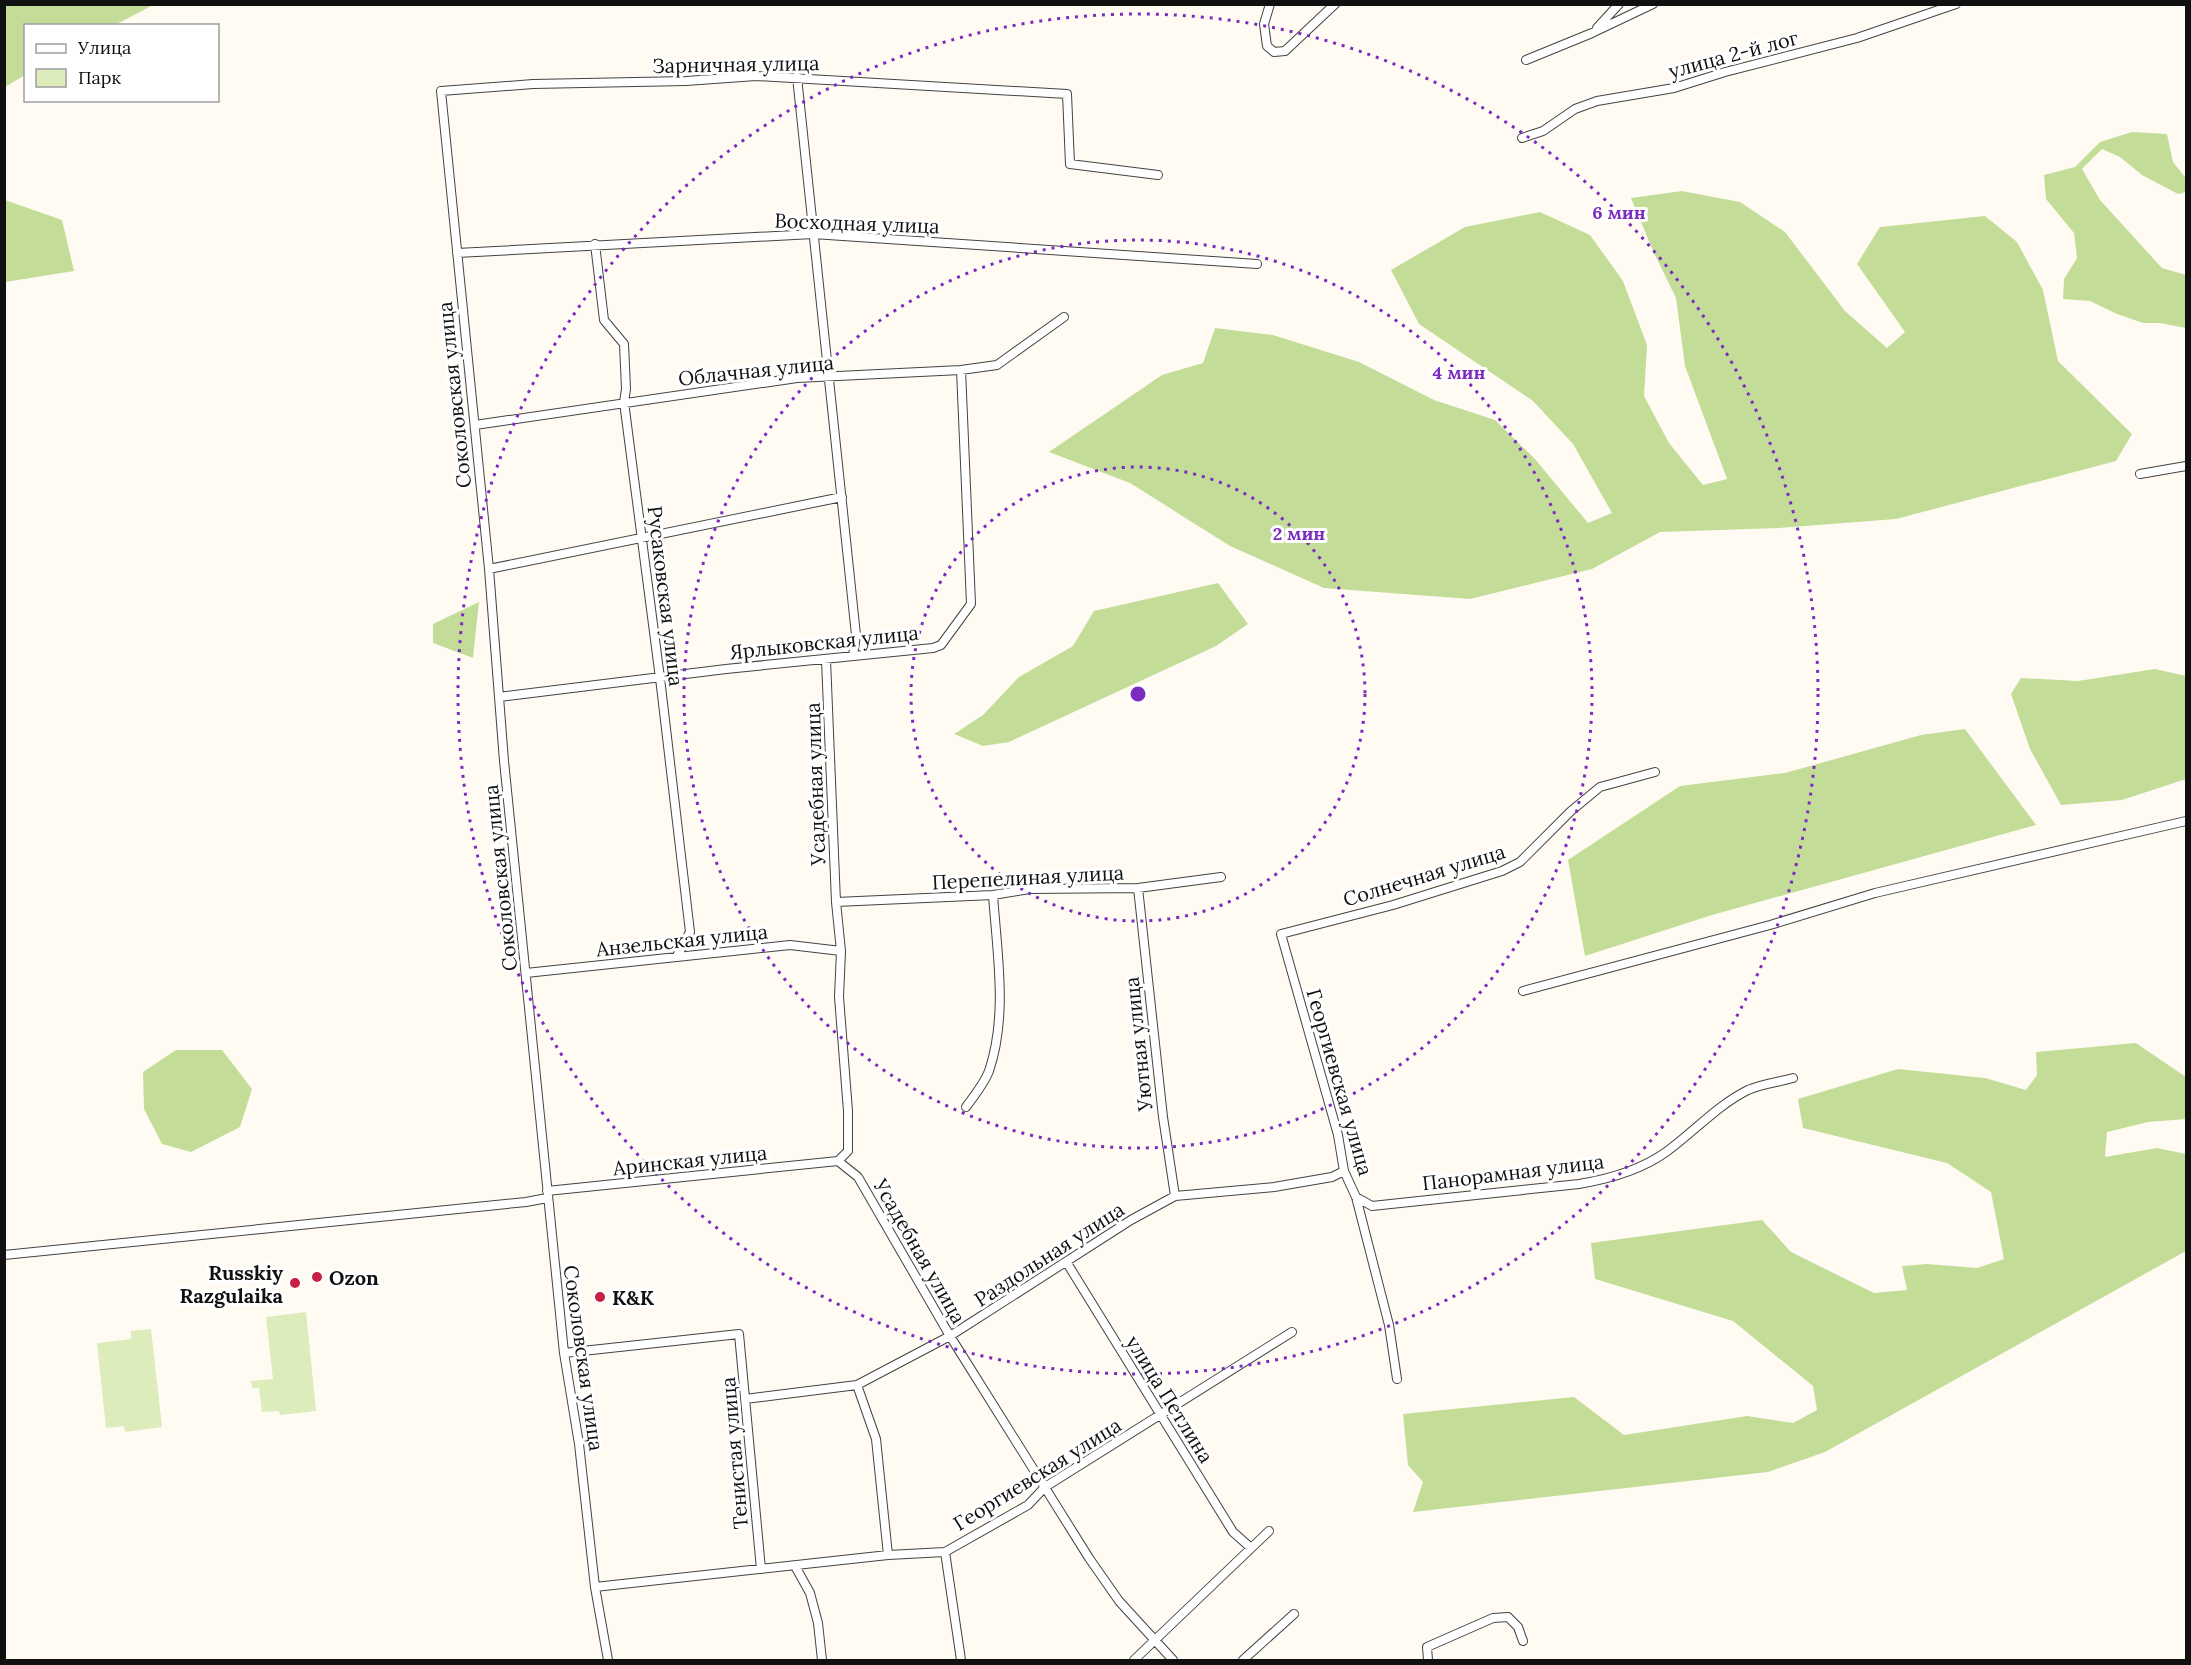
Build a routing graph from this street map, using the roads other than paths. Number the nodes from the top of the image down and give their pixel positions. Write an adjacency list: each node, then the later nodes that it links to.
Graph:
1 (1270, 4): 2 (street)
2 (1335, 4)
3 (1619, 4): 6 (street)
4 (1653, 4): 6 (street)
5 (1956, 4): 10 (street, улица 2-й лог)
6 (1592, 33): 7 (street)
7 (1526, 60)
8 (797, 77): 9 (street, Зарничная улица); 11 (street, Зарничная улица); 12 (street)
9 (441, 91): 14 (street, Соколовская улица)
10 (1522, 138)
11 (1158, 175)
12 (813, 234): 13 (street, Восходная улица); 15 (street, Восходная улица); 18 (street)
13 (595, 244): 14 (street, Восходная улица); 19 (street, Русаковская улица)
14 (457, 253): 20 (street, Соколовская улица)
15 (1257, 264)
16 (1064, 317): 17 (street, Облачная улица)
17 (961, 370): 18 (street, Облачная улица); 26 (street, Ярлыковская улица)
18 (828, 378): 19 (street, Облачная улица); 23 (street)
19 (624, 402): 20 (street, Облачная улица); 24 (street, Русаковская улица)
20 (474, 425): 25 (street, Соколовская улица)
21 (2187, 466): 22 (street)
22 (2140, 474)
23 (842, 497): 24 (street); 26 (street)
24 (643, 537): 25 (street); 28 (street, Русаковская улица)
25 (489, 569): 29 (street, Соколовская улица)
26 (853, 656): 27 (street, Ярлыковская улица)
27 (826, 660): 28 (street, Ярлыковская улица); 35 (street, Усадебная улица)
28 (660, 678): 29 (street, Ярлыковская улица); 38 (street, Русаковская улица)
29 (499, 698): 39 (street, Соколовская улица)
30 (1655, 772): 36 (street, Солнечная улица)
31 (2187, 821): 40 (street)
32 (1221, 878): 33 (street, Перепелиная улица)
33 (1138, 888): 34 (street, Перепелиная улица); 46 (street, Уютная улица)
34 (993, 895): 35 (street, Перепелиная улица); 42 (street)
35 (836, 903): 37 (street, Усадебная улица)
36 (1281, 934): 44 (street, Георгиевская улица)
37 (841, 951): 38 (street, Анзельская улица); 43 (street, Усадебная улица)
38 (677, 957): 39 (street, Анзельская улица)
39 (526, 973): 45 (street, Соколовская улица)
40 (1524, 991)
41 (1793, 1078): 47 (street, Панорамная улица)
42 (966, 1107)
43 (838, 1161): 45 (street, Аринская улица); 51 (street, Усадебная улица)
44 (1344, 1171): 46 (street, Раздольная улица); 47 (street, Георгиевская улица)
45 (547, 1194): 48 (street, Аринская улица); 52 (street, Соколовская улица)
46 (1175, 1196): 49 (street, Раздольная улица)
47 (1356, 1197): 53 (street, Георгиевская улица)
48 (4, 1255)
49 (1067, 1263): 51 (street, Раздольная улица); 56 (street, улица Петлина)
50 (1292, 1332): 56 (street, Георгиевская улица)
51 (950, 1336): 54 (street, Раздольная улица); 57 (street, Усадебная улица)
52 (564, 1353): 55 (street, Тенистая улица); 64 (street, Соколовская улица)
53 (1397, 1379)
54 (857, 1385): 55 (street, Раздольная улица); 61 (street)
55 (746, 1399): 63 (street, Тенистая улица)
56 (1161, 1416): 57 (street, Георгиевская улица); 59 (street, улица Петлина)
57 (1045, 1487): 60 (street, Георгиевская улица); 66 (street, Усадебная улица)
58 (1269, 1532): 59 (street)
59 (1251, 1548): 66 (street)
60 (945, 1552): 61 (street, Георгиевская улица); 70 (street)
61 (888, 1555): 62 (street, Георгиевская улица)
62 (795, 1566): 63 (street, Георгиевская улица); 69 (street)
63 (761, 1569): 64 (street, Георгиевская улица)
64 (595, 1587): 68 (street, Соколовская улица)
65 (1294, 1614): 73 (street)
66 (1155, 1641): 71 (street); 72 (street, Усадебная улица)
67 (1523, 1641): 74 (street)
68 (608, 1660)
69 (822, 1660)
70 (961, 1660)
71 (1134, 1660)
72 (1173, 1660)
73 (1243, 1660)
74 (1428, 1660)

